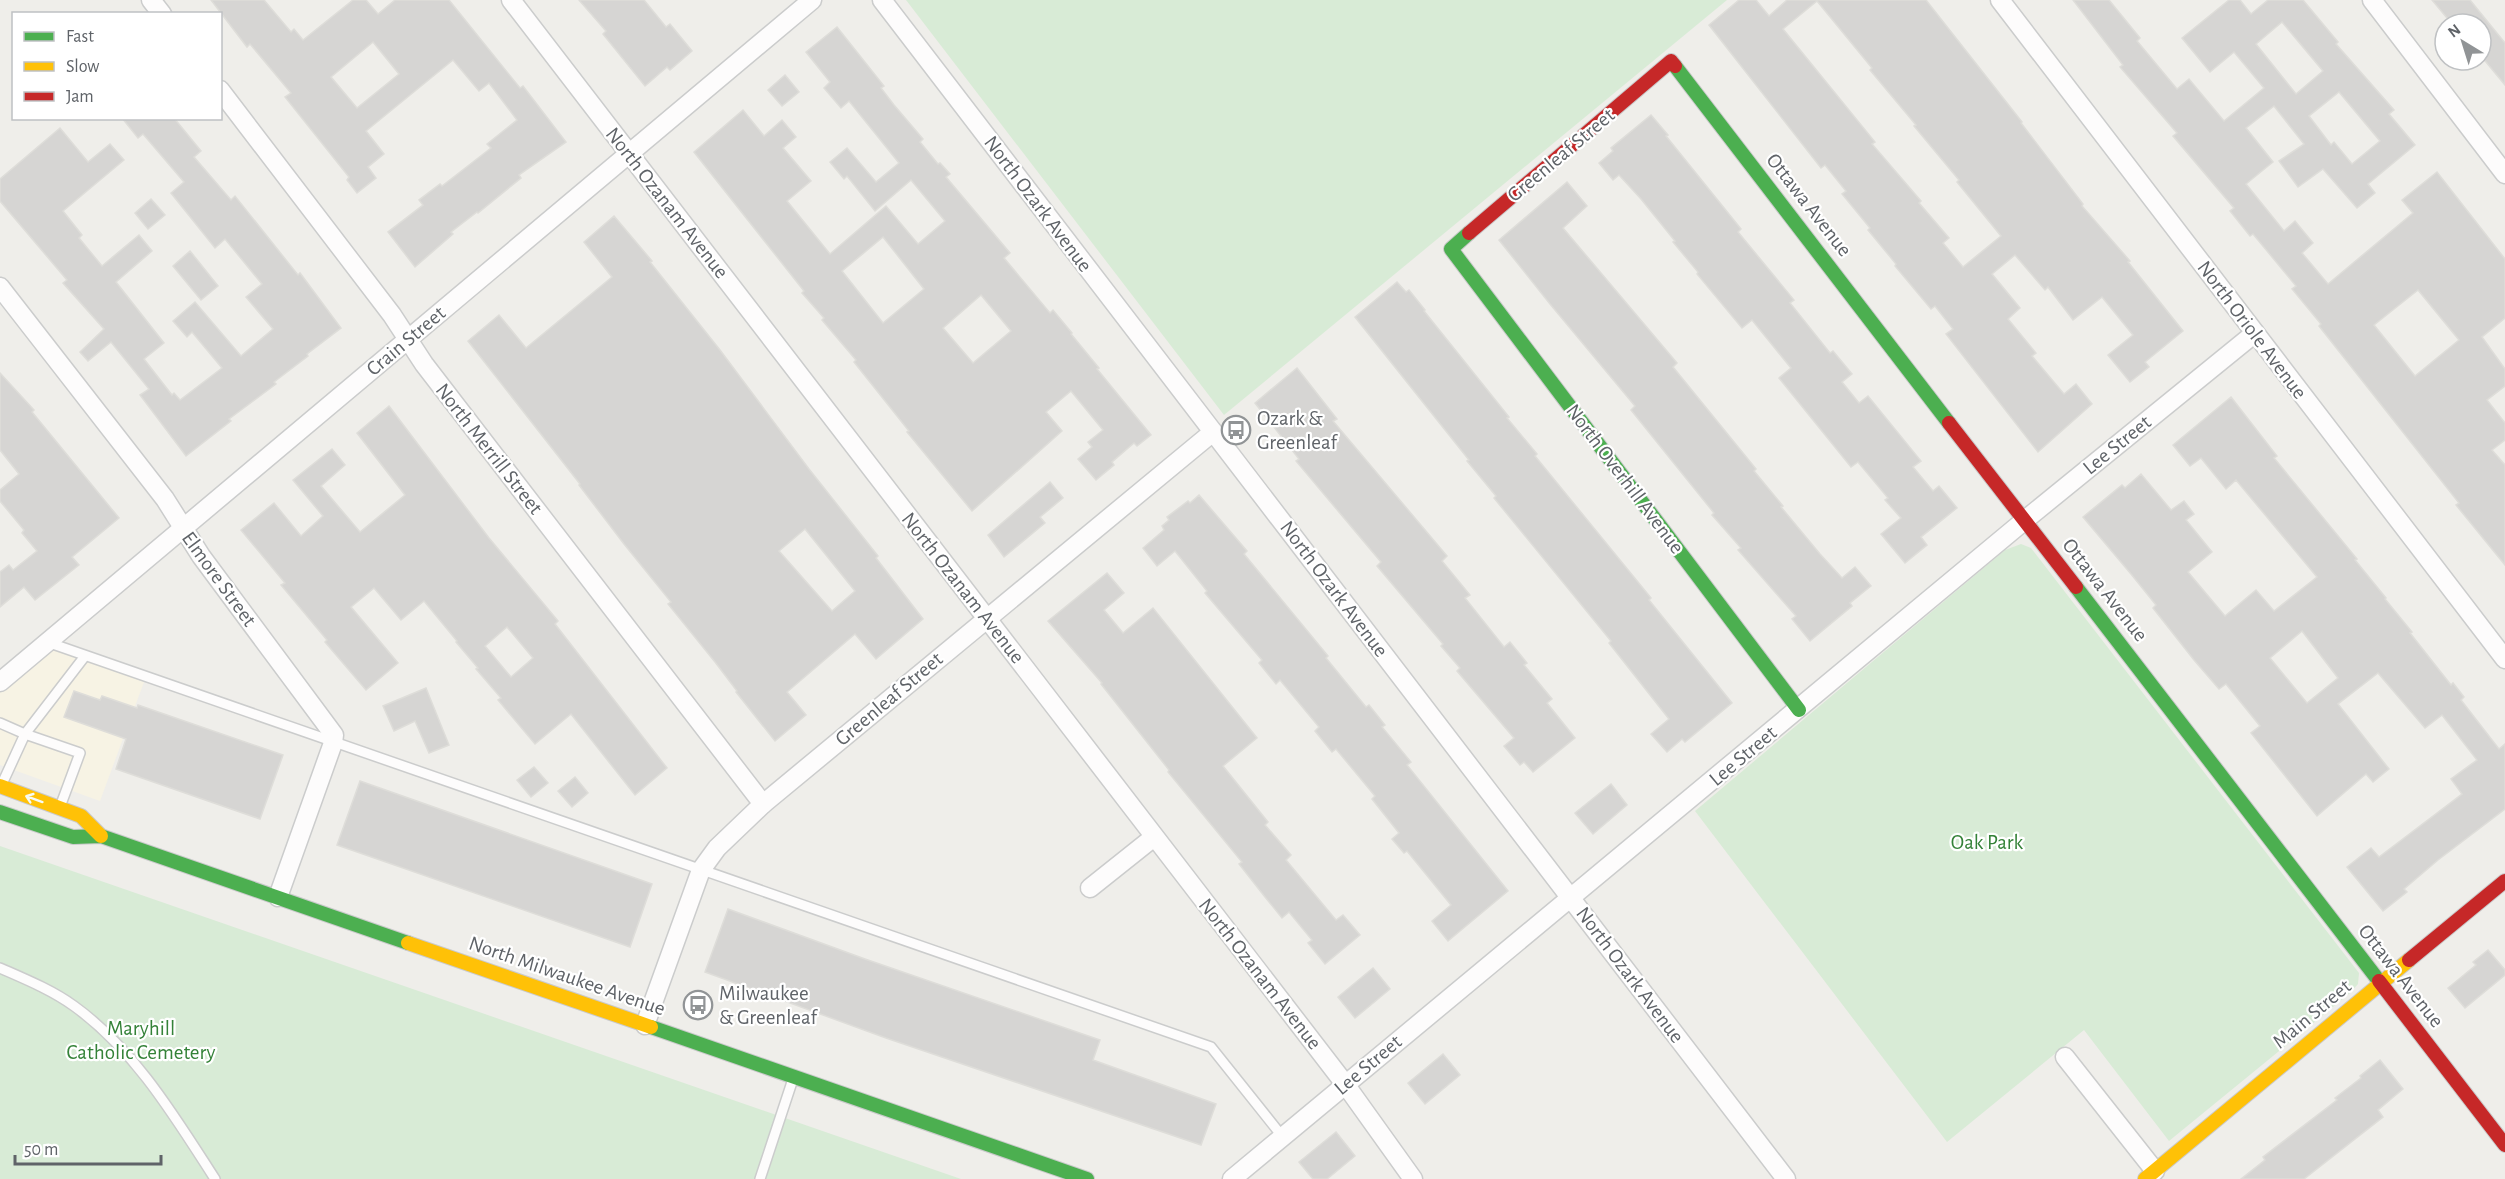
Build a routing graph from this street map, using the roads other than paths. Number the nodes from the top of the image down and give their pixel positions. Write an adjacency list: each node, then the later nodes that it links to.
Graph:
1 (151, 0): 7 (street)
2 (511, 0): 10 (street, North Ozanam Avenue)
3 (812, 0): 10 (street, Crain Street)
4 (882, 0): 16 (street, North Ozark Avenue)
5 (2000, 0): 14 (street, North Oriole Avenue)
6 (2372, 0): 11 (street)
7 (160, 12)
8 (1671, 61): 12 (street, Greenleaf Street); 17 (street, Ottawa Avenue)
9 (222, 93): 15 (street, North Merrill Street)
10 (629, 154): 15 (street, Crain Street); 19 (street, North Ozanam Avenue)
11 (2505, 174)
12 (1451, 249): 24 (street, North Overhill Avenue)
13 (0, 287): 18 (street, Elmore Street)
14 (2255, 333): 17 (street, Lee Street); 22 (street, North Oriole Avenue)
15 (408, 339): 18 (street, Crain Street); 29 (street, North Merrill Street)
16 (1213, 432): 19 (street, Greenleaf Street); 38 (street, North Ozark Avenue)
17 (2025, 520): 24 (street, Lee Street); 40 (street, Ottawa Avenue)
18 (183, 528): 20 (street, Crain Street); 27 (street, Elmore Street)
19 (986, 618): 29 (street, Greenleaf Street); 33 (street, North Ozanam Avenue)
20 (47, 642): 21 (lane); 23 (street, Crain Street)
21 (85, 656): 26 (lane); 27 (lane)
22 (2505, 659)
23 (0, 682)
24 (1799, 710): 38 (street, Lee Street)
25 (0, 723): 26 (lane)
26 (25, 734): 28 (lane); 30 (lane)
27 (333, 742): 34 (lane); 37 (street)
28 (0, 786): 30 (street, North Milwaukee Avenue, one-way to 28)
29 (763, 804): 34 (street, Greenleaf Street)
30 (60, 808): 32 (street, North Milwaukee Avenue)
31 (0, 813): 32 (street, North Milwaukee Avenue)
32 (101, 836): 37 (street, North Milwaukee Avenue)
33 (1154, 837): 36 (street); 44 (street, North Ozanam Avenue)
34 (701, 870): 41 (street, Greenleaf Street); 45 (lane)
35 (2505, 881): 40 (street, Main Street)
36 (1090, 888)
37 (278, 897): 41 (street, North Milwaukee Avenue)
38 (1571, 898): 44 (street, Lee Street); 53 (street, North Ozark Avenue)
39 (0, 968): 48 (lane)
40 (2381, 984): 46 (street, Ottawa Avenue); 47 (street, Main Street)
41 (645, 1025): 43 (street, North Milwaukee Avenue)
42 (2065, 1057): 47 (street)
43 (794, 1077): 49 (lane); 50 (street, North Milwaukee Avenue)
44 (1345, 1084): 45 (street, Lee Street); 52 (street, North Ozanam Avenue)
45 (1282, 1136): 51 (street, Lee Street)
46 (2505, 1145)
47 (2150, 1175)
48 (215, 1179)
49 (760, 1179)
50 (1087, 1179)
51 (1232, 1179)
52 (1413, 1179)
53 (1786, 1179)

